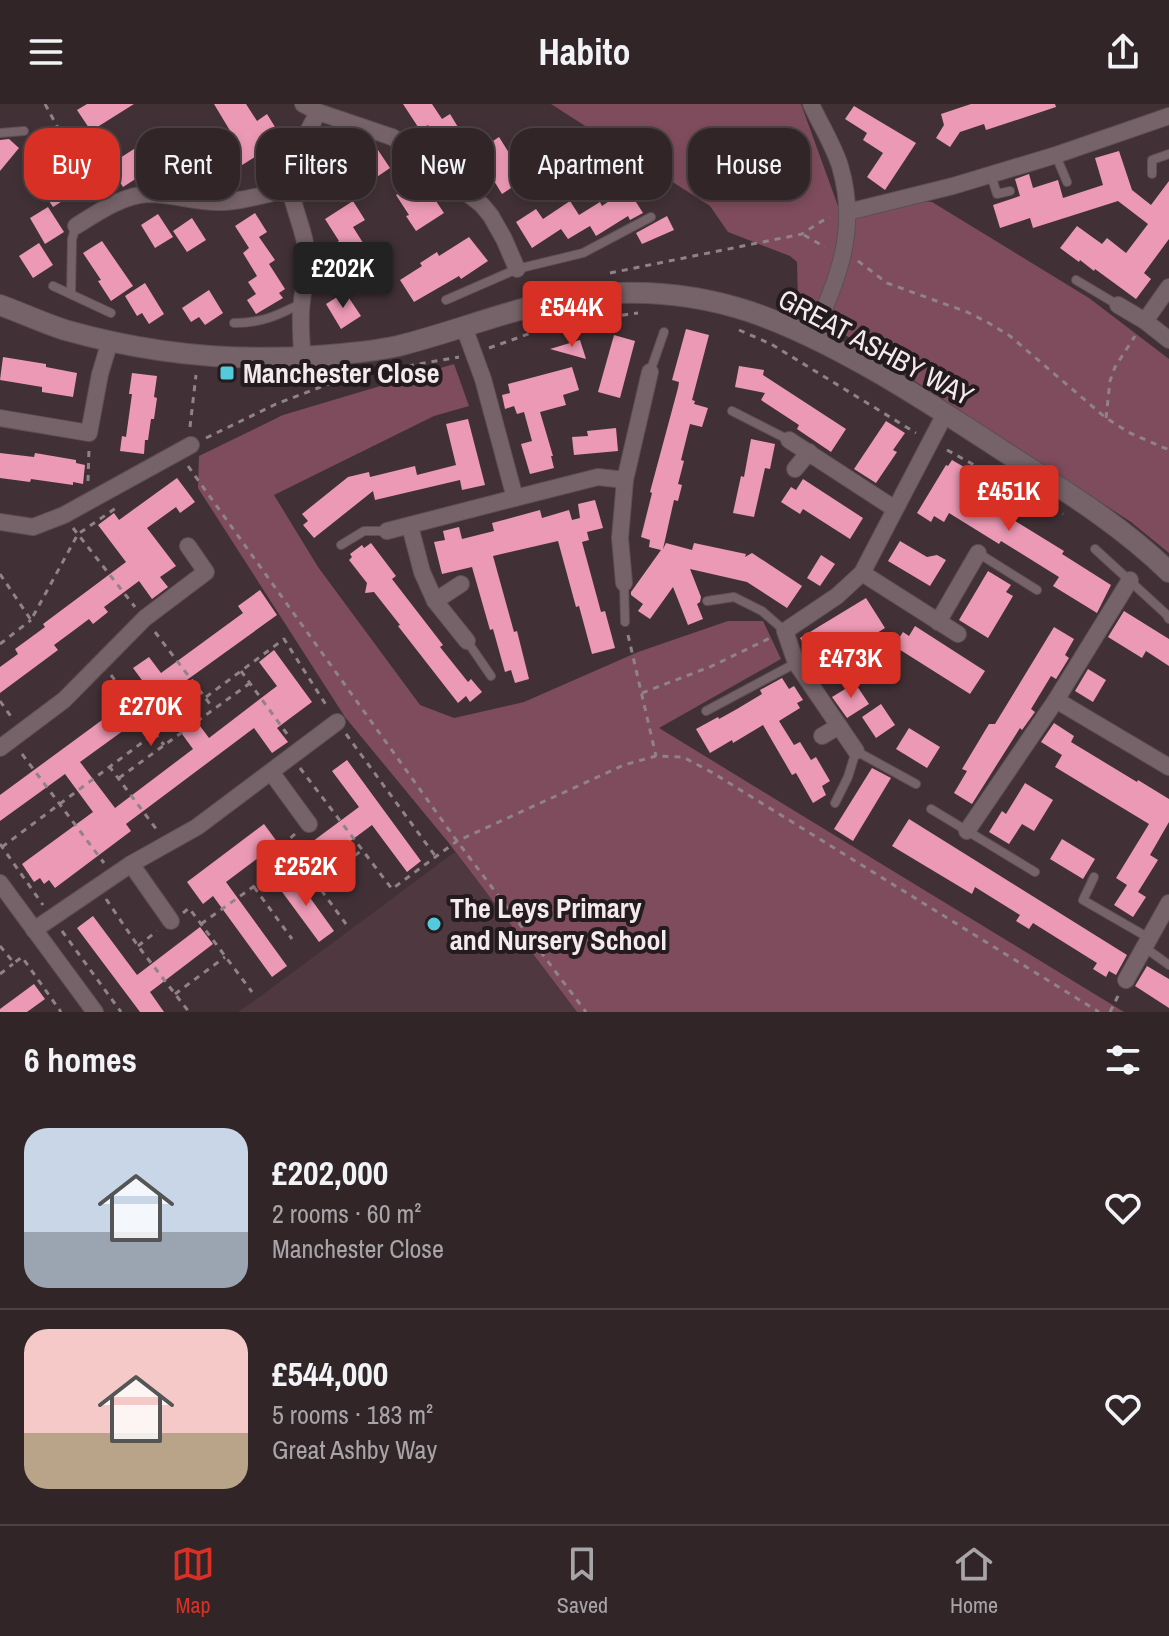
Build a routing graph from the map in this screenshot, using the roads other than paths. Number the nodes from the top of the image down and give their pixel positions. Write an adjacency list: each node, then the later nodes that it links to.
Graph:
1 (817, 106): 15 (street)
2 (310, 108): 4 (street); 18 (street)
3 (1169, 116): 8 (street)
4 (304, 128)
5 (24, 131): 6 (lane)
6 (0, 133)
7 (1169, 154): 10 (lane)
8 (1056, 155): 9 (street); 11 (lane)
9 (991, 174): 12 (lane); 15 (street)
10 (1152, 174)
11 (1067, 182)
12 (1010, 191)
13 (256, 196): 17 (street)
14 (294, 200): 24 (street)
15 (848, 212): 32 (street)
16 (651, 217): 18 (lane)
17 (76, 226): 22 (lane)
18 (517, 269): 23 (lane)
19 (1076, 280): 26 (lane)
20 (53, 286): 22 (lane)
21 (1169, 287): 28 (street)
22 (71, 294): 27 (lane)
23 (446, 300)
24 (301, 303): 29 (lane); 35 (street)
25 (0, 305): 34 (street, GREAT ASHBY WAY)
26 (1118, 305): 28 (street)
27 (111, 313)
28 (1145, 321): 33 (street)
29 (234, 323)
30 (464, 327): 32 (street, GREAT ASHBY WAY); 35 (street, GREAT ASHBY WAY); 45 (street)
31 (664, 332): 36 (lane)
32 (811, 338): 38 (street, GREAT ASHBY WAY)
33 (1169, 340)
34 (110, 341): 35 (street, GREAT ASHBY WAY); 39 (street)
35 (302, 357)
36 (650, 372): 44 (street)
37 (732, 411): 40 (lane)
38 (945, 414): 46 (street); 54 (street, GREAT ASHBY WAY)
39 (0, 418)
40 (789, 440): 42 (street)
41 (186, 448): 47 (street)
42 (809, 452): 43 (street); 46 (street)
43 (795, 469)
44 (625, 480): 45 (street); 57 (street)
45 (515, 498): 48 (street)
46 (895, 509): 55 (street)
47 (0, 522)
48 (410, 526): 49 (street); 60 (street)
49 (387, 531): 50 (lane)
50 (341, 545)
51 (188, 546): 75 (street)
52 (1095, 549): 56 (lane)
53 (978, 553): 59 (lane); 64 (street)
54 (1169, 572)
55 (862, 573): 64 (street); 65 (street)
56 (1130, 580): 62 (lane); 70 (street)
57 (624, 583): 63 (lane)
58 (461, 584): 60 (street)
59 (1037, 590)
60 (435, 601): 67 (street)
61 (707, 601): 65 (lane)
62 (1169, 619)
63 (625, 622)
64 (938, 622): 66 (street)
65 (785, 631): 68 (street)
66 (958, 634)
67 (467, 641): 69 (lane)
68 (796, 663): 71 (lane); 73 (street)
69 (491, 676)
70 (1056, 700): 77 (street); 83 (street)
71 (706, 711)
72 (337, 722): 78 (street)
73 (839, 726): 74 (street); 76 (street)
74 (822, 736)
75 (6, 743)
76 (856, 751): 79 (lane); 80 (lane)
77 (1169, 767)
78 (271, 772): 82 (street); 84 (street)
79 (916, 784)
80 (835, 803)
81 (931, 809): 83 (lane)
82 (309, 824)
83 (967, 831): 85 (lane)
84 (131, 864): 89 (street); 90 (street)
85 (1035, 872)
86 (1094, 877): 91 (lane)
87 (0, 883): 90 (street)
88 (1169, 903): 91 (street)
89 (171, 921)
90 (34, 930): 94 (street)
91 (1146, 942): 92 (lane); 93 (street)
92 (1169, 965)
93 (1126, 980)
94 (95, 1012)

